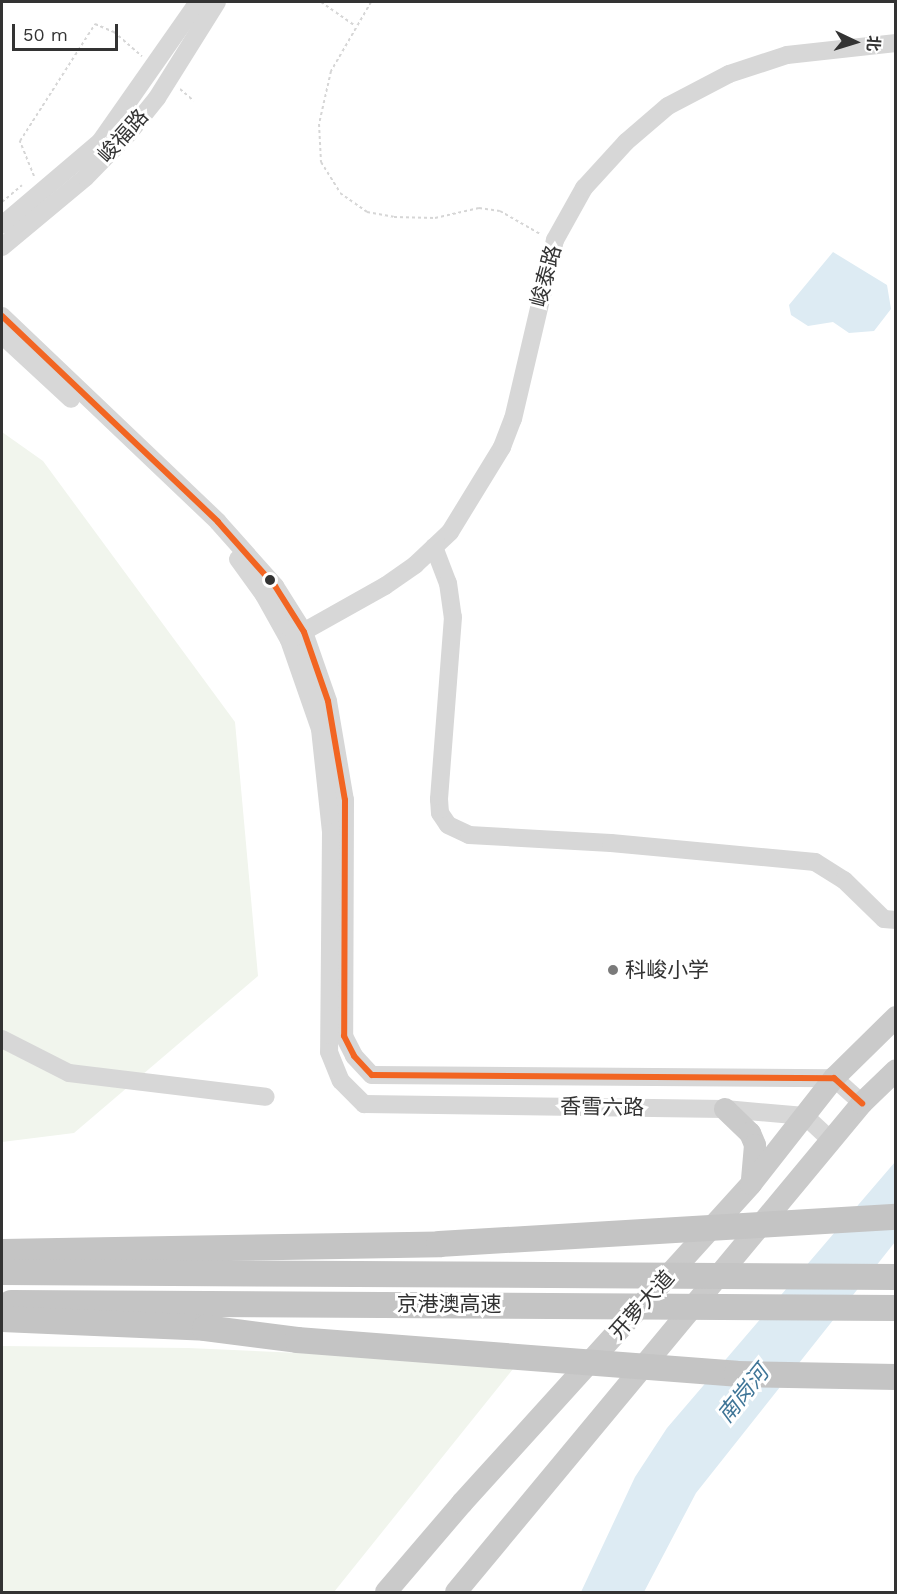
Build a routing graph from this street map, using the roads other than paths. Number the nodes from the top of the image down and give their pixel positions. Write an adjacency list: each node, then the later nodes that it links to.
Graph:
1 (198, 2): 4 (street, 峻福路)
2 (217, 2): 5 (street, 峻福路)
3 (896, 43): 8 (street, 峻泰路)
4 (2, 225)
5 (2, 247)
6 (2, 316): 9 (street)
7 (2, 335): 9 (street)
8 (434, 547): 9 (street, 峻泰路); 10 (street)
9 (297, 636): 14 (street, 香雪六路); 17 (street, 香雪六路)
10 (896, 920)
11 (896, 1017): 14 (main road, 开萝大道)
12 (2, 1039): 15 (street)
13 (896, 1070): 16 (main road, 开萝大道)
14 (834, 1078): 16 (street); 18 (main road, 开萝大道)
15 (266, 1097)
16 (862, 1103): 19 (main road, 开萝大道)
17 (725, 1109): 18 (street, 香雪六路); 20 (main road)
18 (805, 1116): 19 (street); 20 (main road, 开萝大道)
19 (831, 1140): 30 (main road, 开萝大道)
20 (751, 1184): 29 (main road, 开萝大道)
21 (896, 1217): 22 (highway)
22 (2, 1252)
23 (2, 1272): 24 (highway, 京港澳高速)
24 (896, 1277)
25 (2, 1304): 26 (highway, 京港澳高速)
26 (886, 1308)
27 (2, 1319): 28 (highway)
28 (896, 1377)
29 (386, 1593)
30 (456, 1593)

